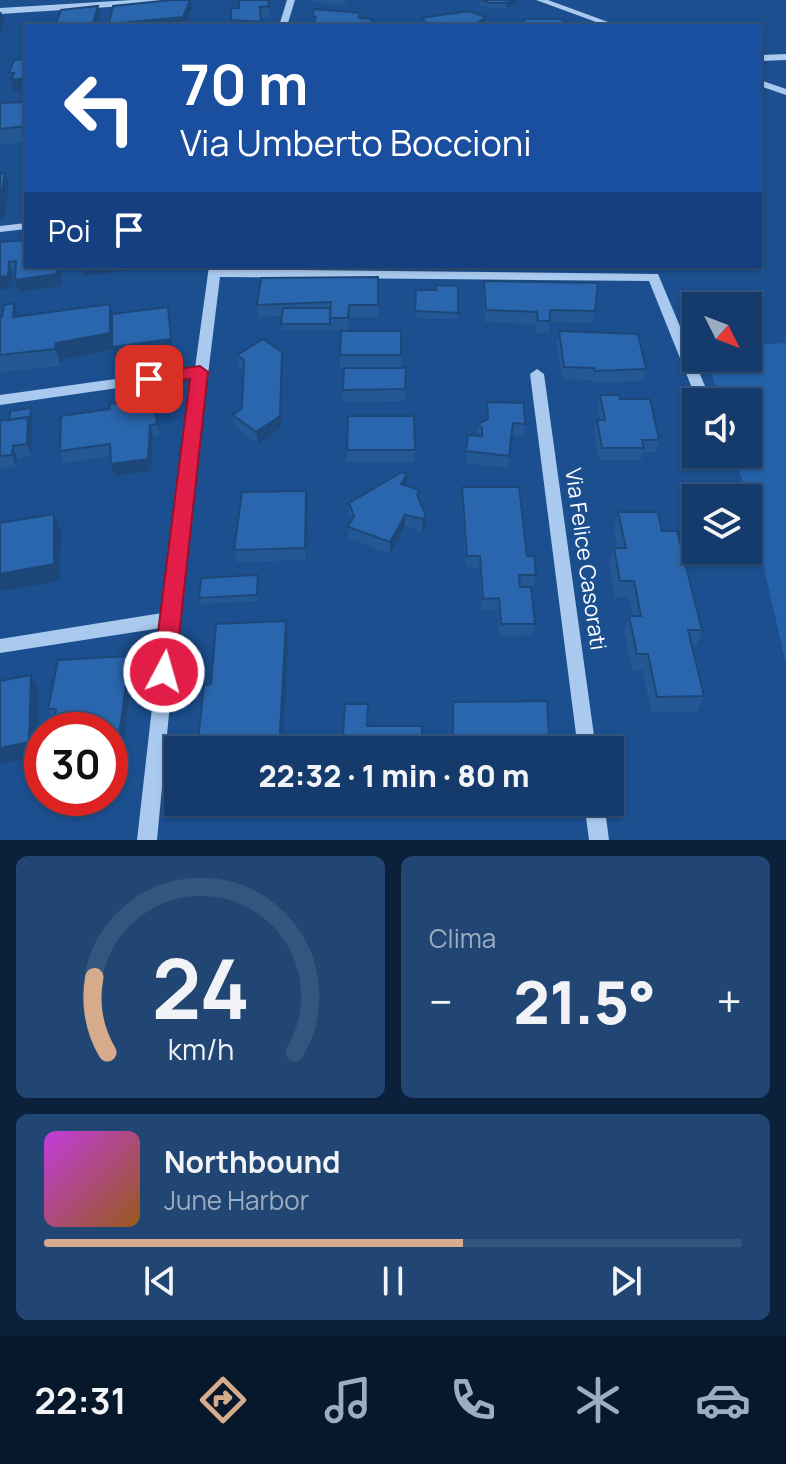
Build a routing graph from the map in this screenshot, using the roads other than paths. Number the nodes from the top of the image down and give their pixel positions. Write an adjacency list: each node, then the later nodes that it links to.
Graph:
1 (172, 0): 4 (street)
2 (291, 0): 5 (street)
3 (540, 0): 6 (street)
4 (0, 11)
5 (284, 24)
6 (609, 24)
7 (786, 57): 8 (street)
8 (762, 58)
9 (762, 84): 10 (street)
10 (786, 92)
11 (24, 226): 12 (street)
12 (0, 229)
13 (216, 269): 14 (street); 15 (street)
14 (659, 272): 17 (street)
15 (200, 372): 18 (street); 19 (street)
16 (537, 374): 21 (street, Via Felice Casorati)
17 (700, 388)
18 (0, 400)
19 (170, 619): 20 (street); 23 (street)
20 (0, 646)
21 (585, 736)
22 (596, 816): 24 (street)
23 (147, 840)
24 (599, 840)

